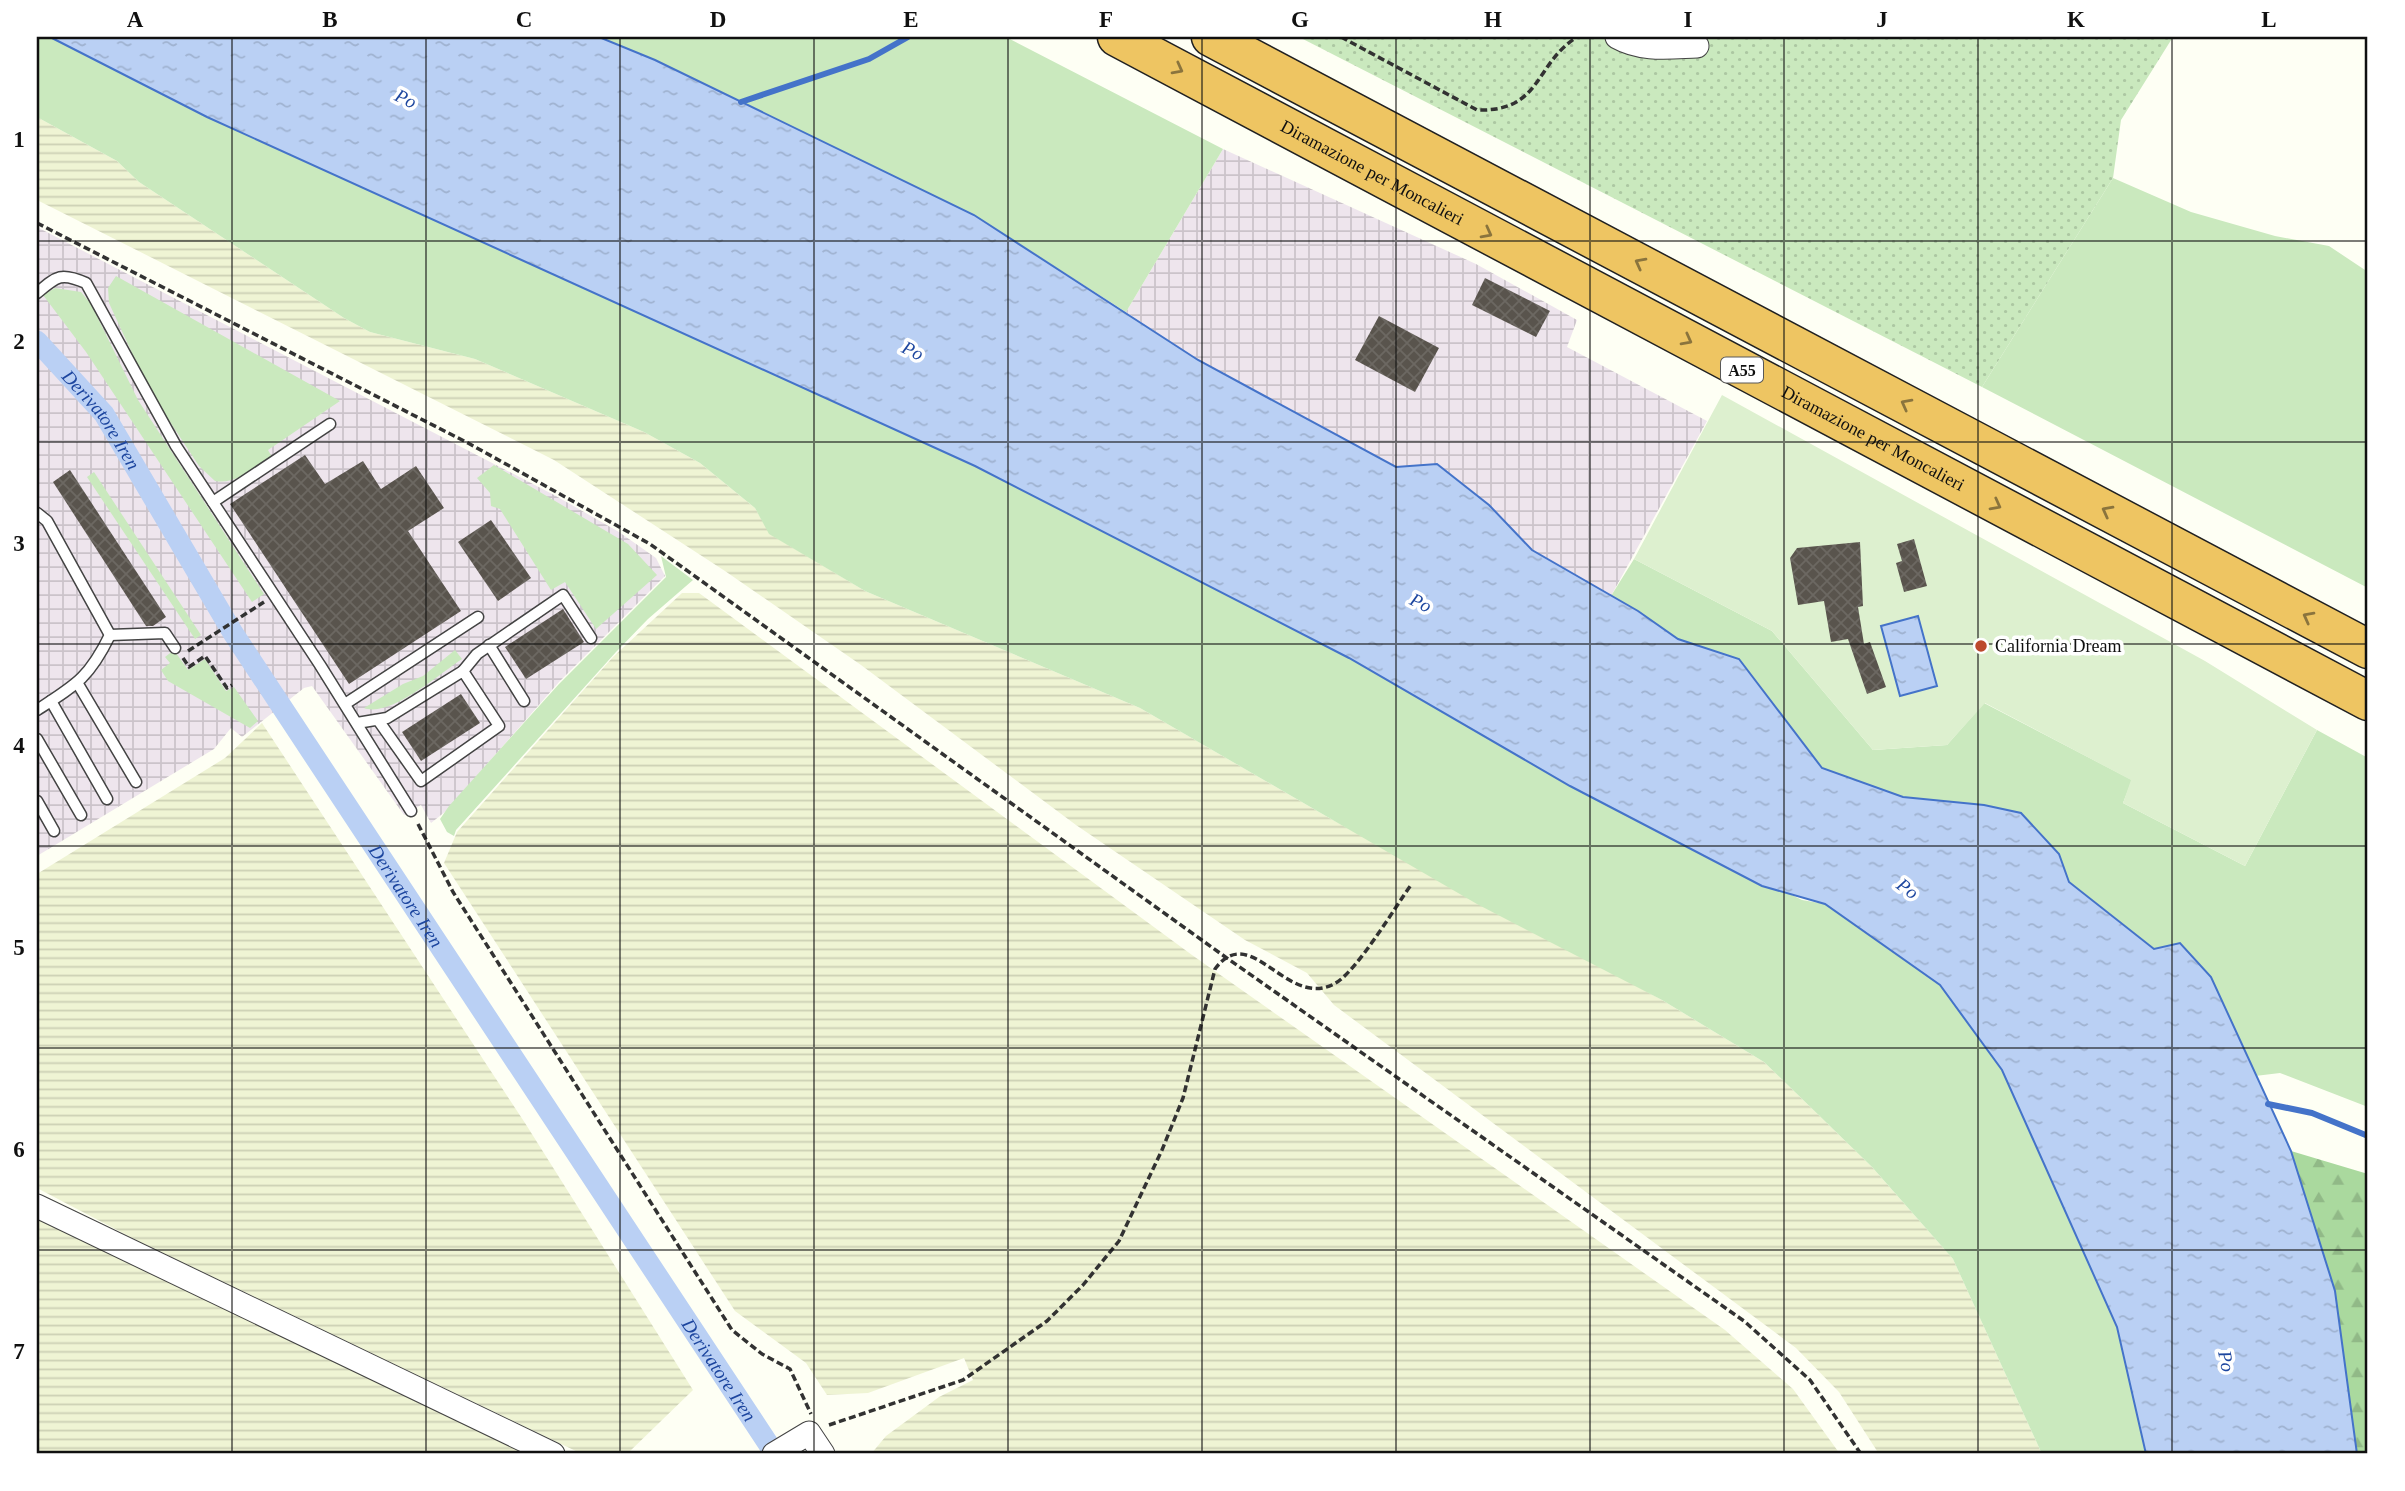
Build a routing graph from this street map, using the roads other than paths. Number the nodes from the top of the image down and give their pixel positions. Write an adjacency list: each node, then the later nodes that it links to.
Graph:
1 (1117, 37): 19 (highway, Diramazione per Moncalieri / A55, one-way to 19)
2 (1211, 37): 14 (highway, A55, one-way to 2)
3 (1617, 37): 4 (street)
4 (1697, 46)
5 (38, 292): 7 (lane)
6 (330, 424): 7 (lane)
7 (214, 502): 20 (lane)
8 (37, 513): 10 (lane)
9 (478, 617): 20 (lane)
10 (110, 635): 13 (lane); 16 (lane)
11 (591, 638): 12 (lane)
12 (489, 645): 15 (lane); 18 (lane)
13 (175, 648)
14 (2368, 649)
15 (463, 671): 22 (lane); 22 (lane)
16 (78, 684): 17 (lane); 25 (lane)
17 (51, 701): 21 (lane); 26 (lane)
18 (524, 701)
19 (2368, 701)
20 (345, 705): 23 (lane)
21 (37, 710)
22 (378, 720): 23 (lane)
23 (357, 723): 28 (lane)
24 (37, 739): 29 (lane)
25 (136, 782)
26 (107, 799)
27 (37, 801): 30 (lane)
28 (411, 811)
29 (81, 815)
30 (54, 831)
31 (37, 1206): 32 (street)
32 (553, 1454)
33 (774, 1454): 34 (street)
34 (823, 1454)

